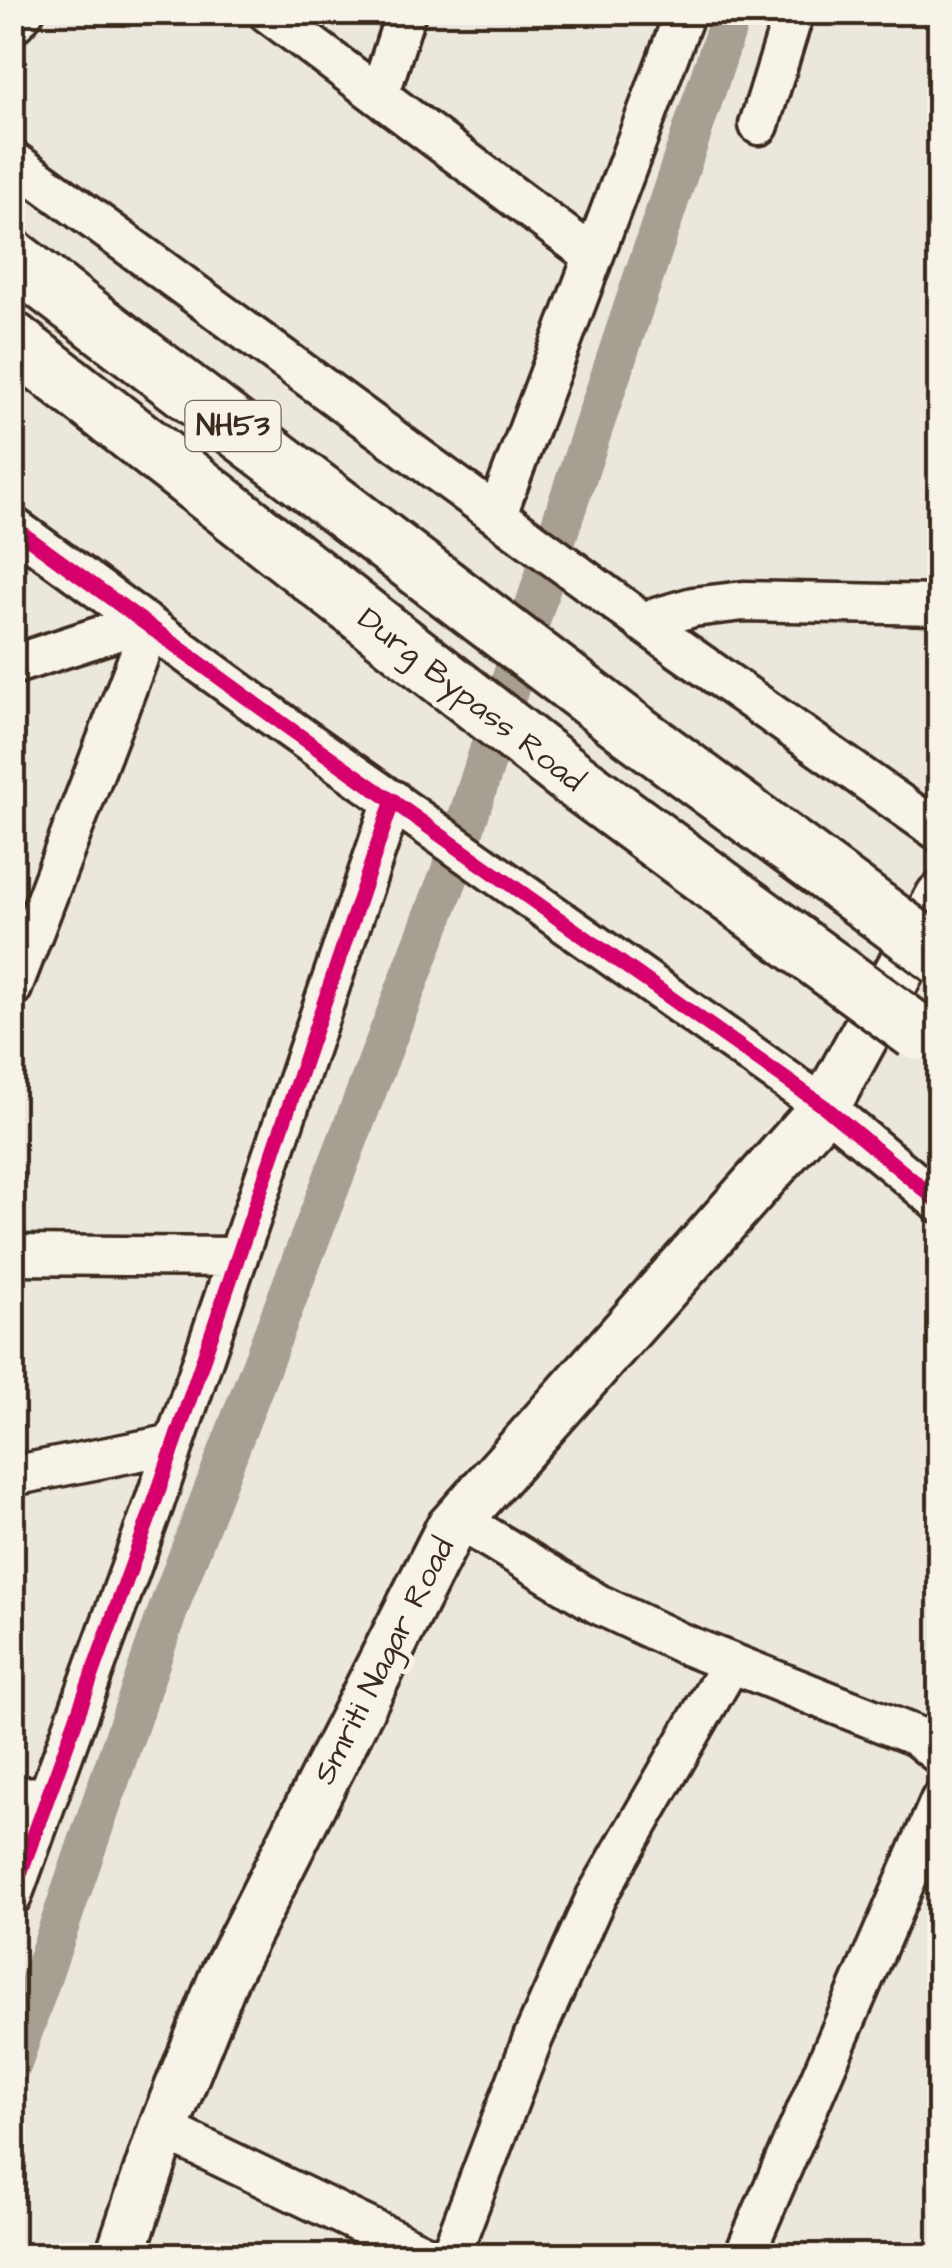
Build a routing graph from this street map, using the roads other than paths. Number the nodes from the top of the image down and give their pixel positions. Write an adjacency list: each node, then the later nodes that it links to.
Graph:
1 (24, 12): 6 (street)
2 (267, 12): 7 (street)
3 (406, 12): 7 (street)
4 (684, 12): 10 (street)
5 (794, 12): 8 (street)
6 (12, 25)
7 (379, 96): 10 (street)
8 (760, 125)
9 (12, 160): 13 (street)
10 (594, 256): 13 (street)
11 (12, 258): 23 (highway, NH53, bridge)
12 (12, 340): 25 (highway, Durg Bypass Road / NH53, bridge)
13 (496, 514): 16 (street)
14 (12, 526): 17 (street)
15 (940, 605): 16 (street)
16 (642, 622): 20 (street)
17 (147, 625): 18 (street); 19 (street); 22 (street)
18 (12, 664)
19 (394, 800): 26 (street); 29 (street)
20 (940, 832)
21 (940, 897): 26 (main road, Smriti Nagar Road)
22 (26, 924): 24 (street)
23 (940, 957)
24 (12, 988)
25 (928, 1040)
26 (825, 1108): 27 (street); 32 (main road, Smriti Nagar Road)
27 (940, 1202)
28 (12, 1255): 29 (street)
29 (238, 1257): 30 (street)
30 (174, 1444): 31 (street); 35 (street)
31 (12, 1476)
32 (458, 1519): 33 (street); 38 (main road, Smriti Nagar Road)
33 (731, 1663): 34 (street); 41 (street)
34 (940, 1756)
35 (30, 1797): 37 (street)
36 (940, 1801): 42 (street)
37 (12, 1896)
38 (162, 2129): 39 (main road, Smriti Nagar Road); 40 (street)
39 (120, 2256)
40 (428, 2256)
41 (450, 2256)
42 (744, 2256)

